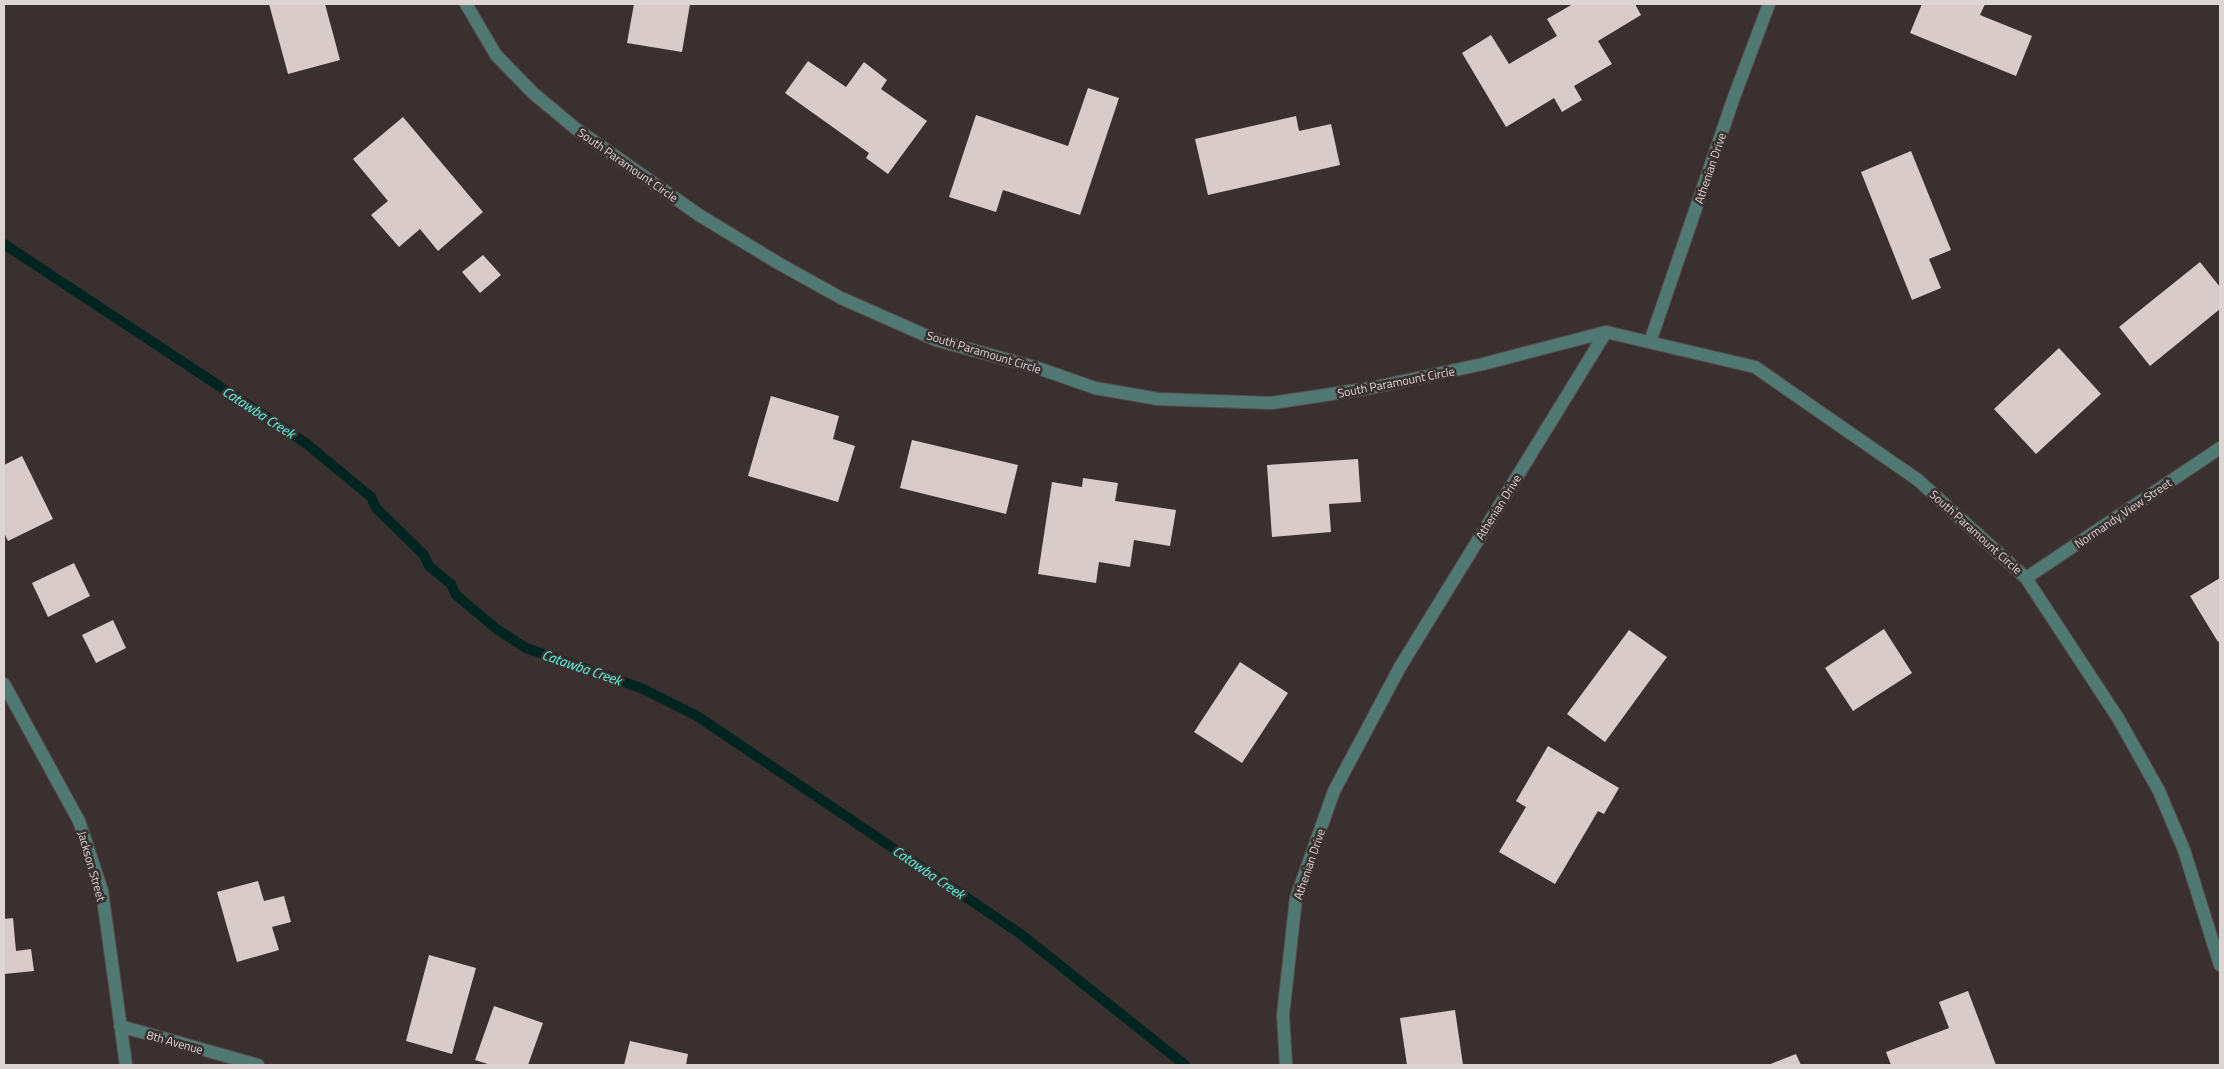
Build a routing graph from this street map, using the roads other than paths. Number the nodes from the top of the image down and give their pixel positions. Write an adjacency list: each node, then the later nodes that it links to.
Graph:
1 (466, 4): 3 (street, South Paramount Circle)
2 (1769, 4): 4 (street, Athenian Drive)
3 (1606, 332): 4 (street); 12 (street, Athenian Drive)
4 (1650, 342): 6 (street, South Paramount Circle)
5 (2220, 448): 6 (street, Normandy View Street)
6 (2026, 578): 8 (street, South Paramount Circle)
7 (4, 684): 9 (street, Jackson Street)
8 (2220, 965)
9 (120, 1026): 10 (street, Jackson Street); 11 (street, 8th Avenue)
10 (126, 1065)
11 (258, 1065)
12 (1286, 1065)

